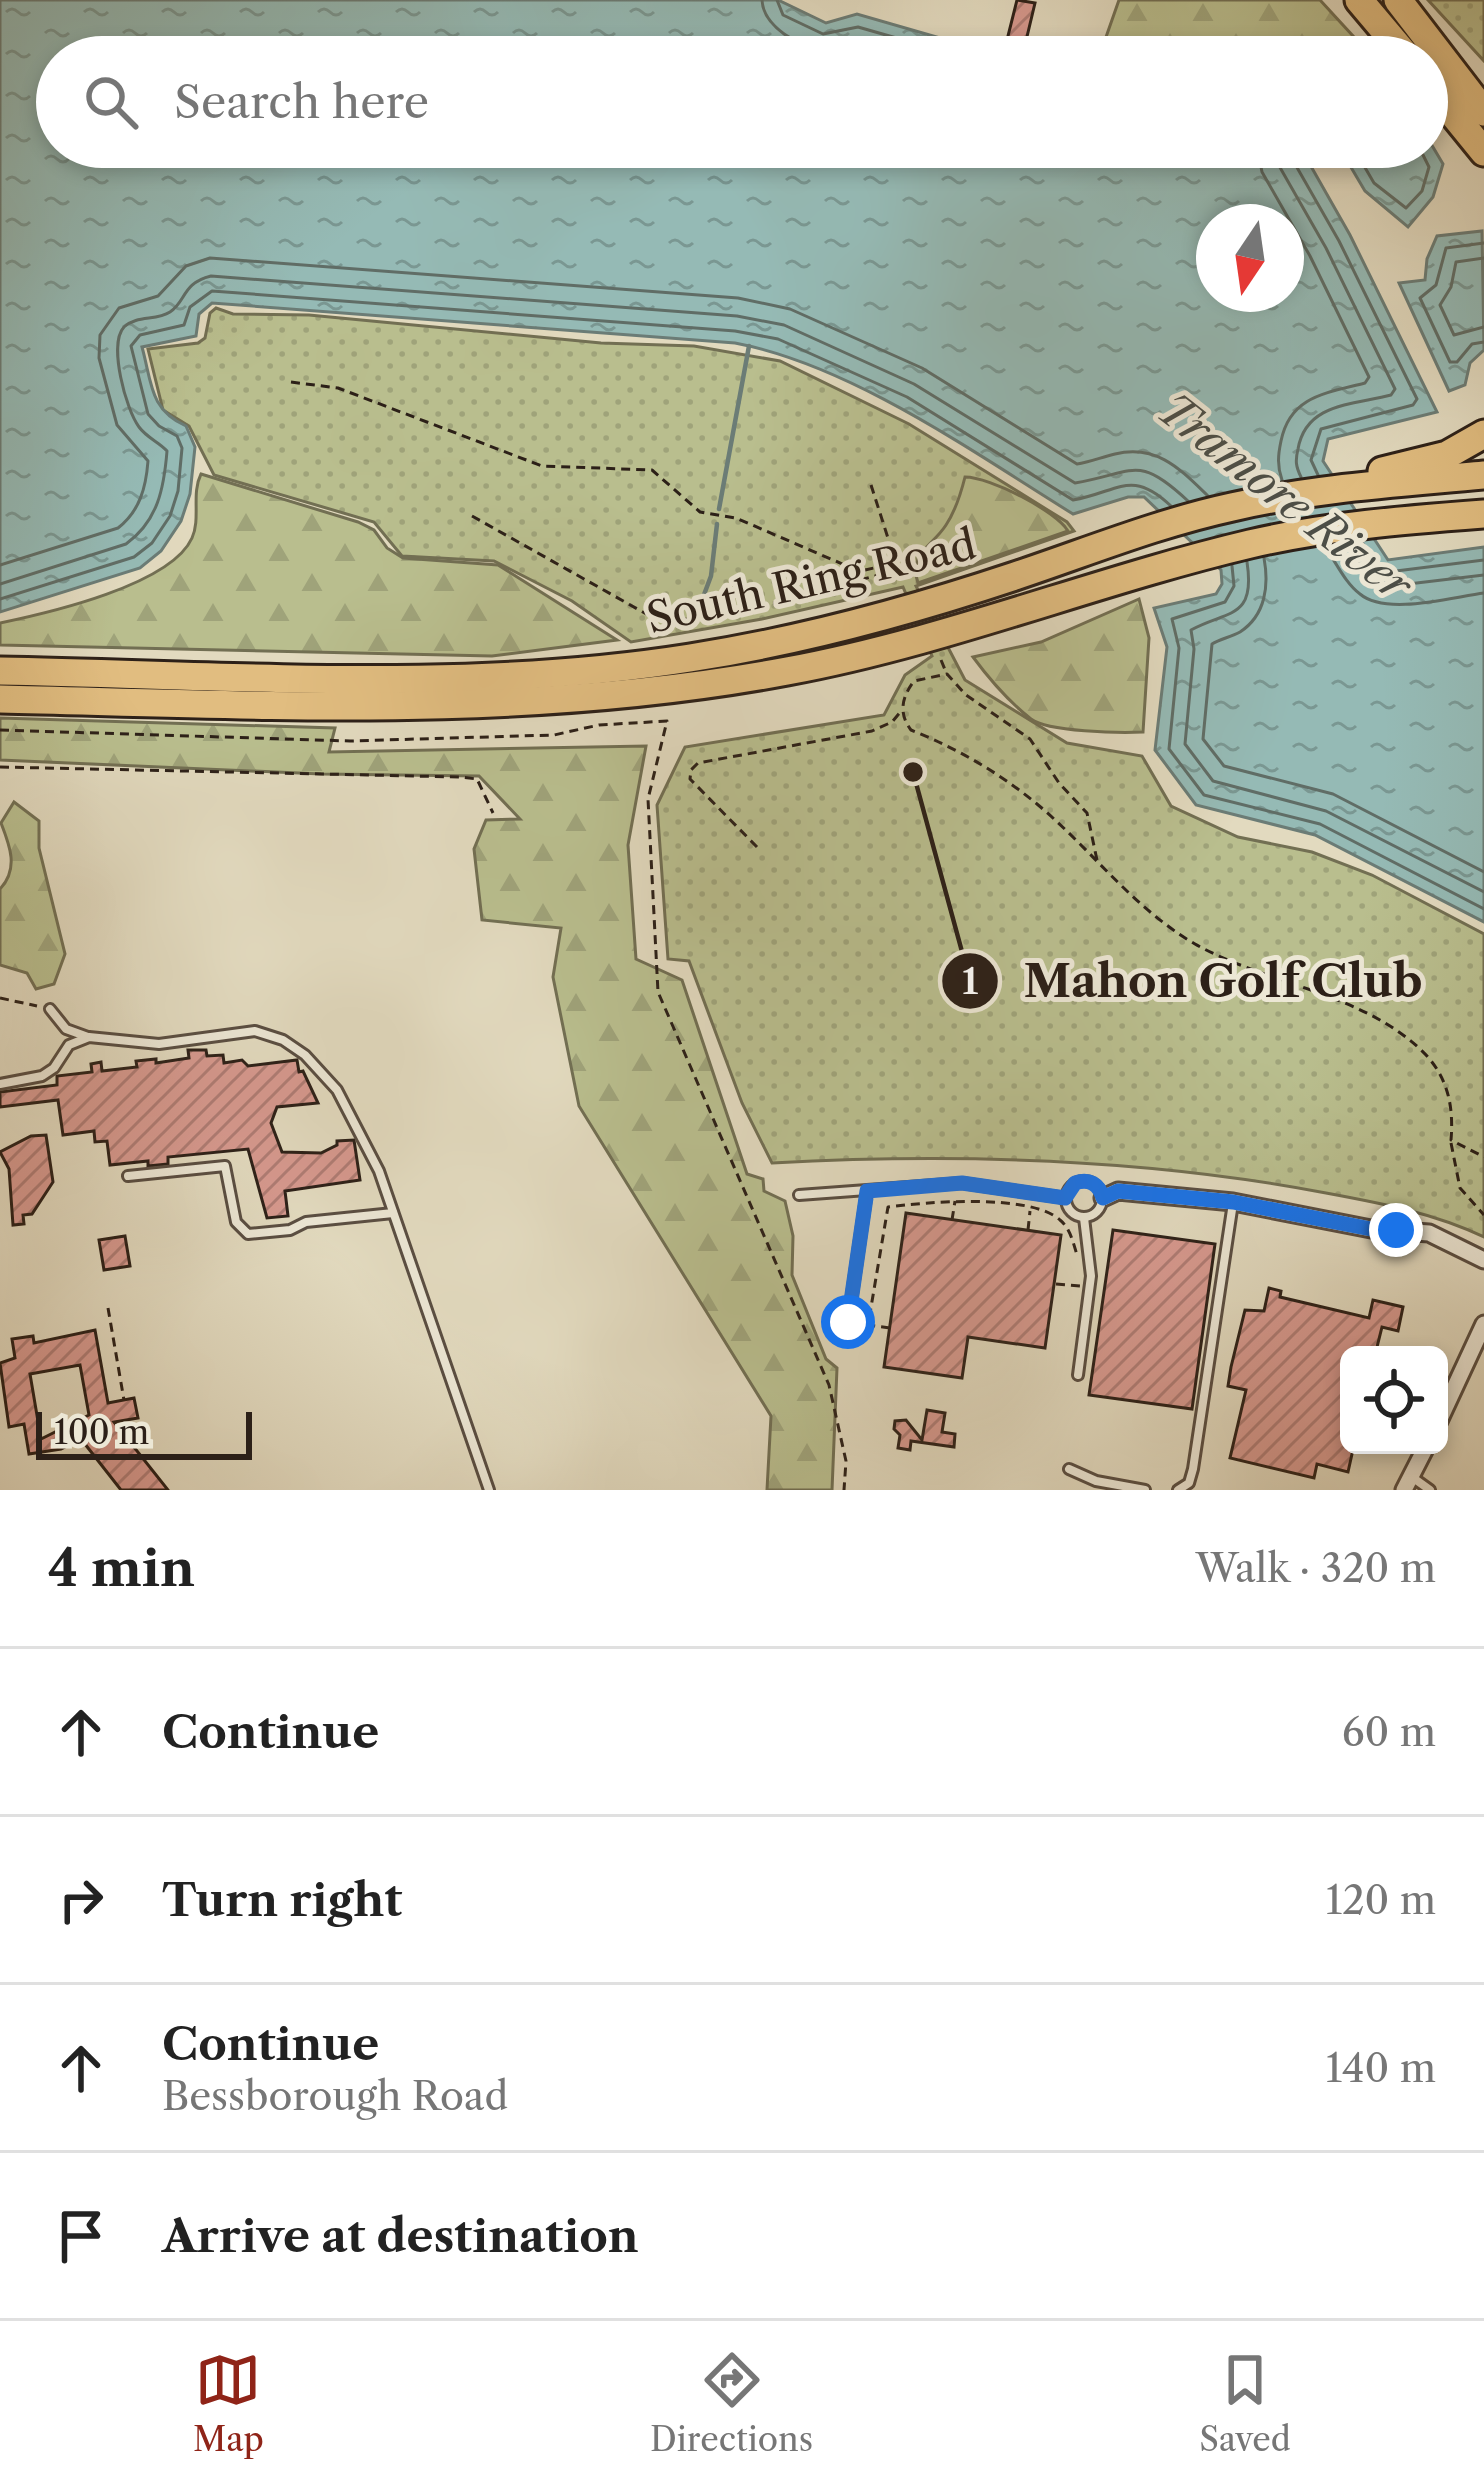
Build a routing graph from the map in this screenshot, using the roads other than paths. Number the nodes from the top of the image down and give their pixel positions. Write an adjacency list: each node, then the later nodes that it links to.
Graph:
1 (1359, 0): 3 (highway)
2 (1400, 1): 4 (highway); 5 (highway)
3 (1389, 36)
4 (1426, 36)
5 (1436, 36)
6 (1448, 47): 8 (highway)
7 (1448, 64): 11 (highway)
8 (1484, 82)
9 (1448, 106): 12 (highway)
10 (1448, 107): 13 (highway)
11 (1484, 112)
12 (1484, 152)
13 (1484, 168)
14 (1484, 434): 16 (highway)
15 (1484, 476): 16 (highway)
16 (1339, 484): 18 (highway, South Ring Road)
17 (1484, 514): 19 (highway, South Ring Road)
18 (0, 671)
19 (0, 699)
20 (50, 1009): 21 (lane)
21 (89, 1037): 22 (lane); 29 (lane)
22 (0, 1084)
23 (128, 1176): 29 (lane)
24 (867, 1191): 25 (lane); 26 (lane); 32 (lane)
25 (799, 1195)
26 (1065, 1198): 27 (lane); 30 (lane)
27 (1103, 1198): 28 (street); 30 (lane)
28 (1233, 1202): 31 (street); 41 (lane)
29 (393, 1213): 39 (lane)
30 (1084, 1218): 34 (lane)
31 (1484, 1260)
32 (848, 1322)
33 (1484, 1324): 35 (street)
34 (1078, 1376)
35 (1448, 1402)
36 (1422, 1454): 38 (street)
37 (1069, 1469): 40 (lane)
38 (1407, 1483): 42 (lane)
39 (489, 1490)
40 (1145, 1490)
41 (1178, 1490)
42 (1430, 1490)

